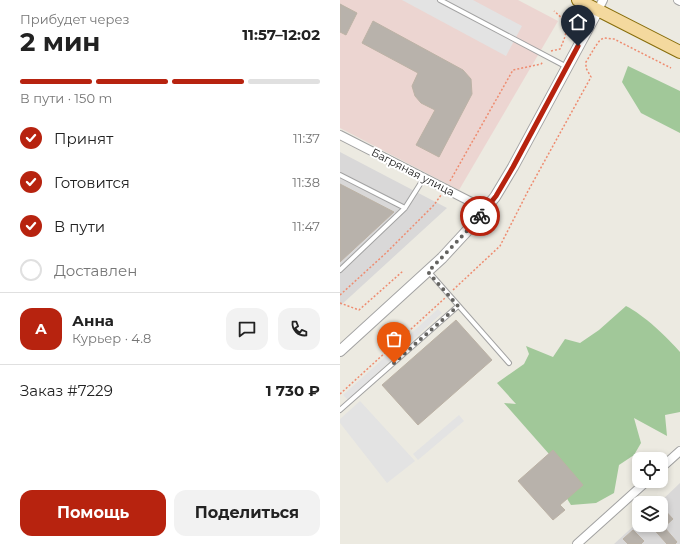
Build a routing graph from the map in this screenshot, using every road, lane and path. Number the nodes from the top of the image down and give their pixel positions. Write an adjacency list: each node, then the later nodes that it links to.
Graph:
1 (440, 0): 6 (lane)
2 (578, 0): 3 (main road)
3 (600, 5): 5 (main road); 7 (street)
4 (554, 11): 6 (path)
5 (680, 52)
6 (546, 56): 7 (lane); 12 (path)
7 (567, 67): 14 (street)
8 (671, 68): 19 (path)
9 (340, 135): 11 (street, Багряная улица)
10 (340, 175): 13 (lane)
11 (424, 178): 12 (street, Багряная улица); 13 (lane)
12 (446, 189): 14 (street, Багряная улица); 18 (path)
13 (405, 208): 15 (lane)
14 (486, 209): 17 (street)
15 (340, 270)
16 (403, 271): 20 (path)
17 (428, 272): 19 (lane); 22 (street)
18 (340, 295)
19 (448, 295): 21 (lane); 24 (path)
20 (340, 303)
21 (458, 306): 23 (lane); 25 (lane)
22 (340, 352)
23 (509, 363)
24 (340, 394)
25 (340, 410)
26 (680, 451): 27 (street)
27 (668, 462)
28 (639, 488): 29 (street)
29 (577, 544)

